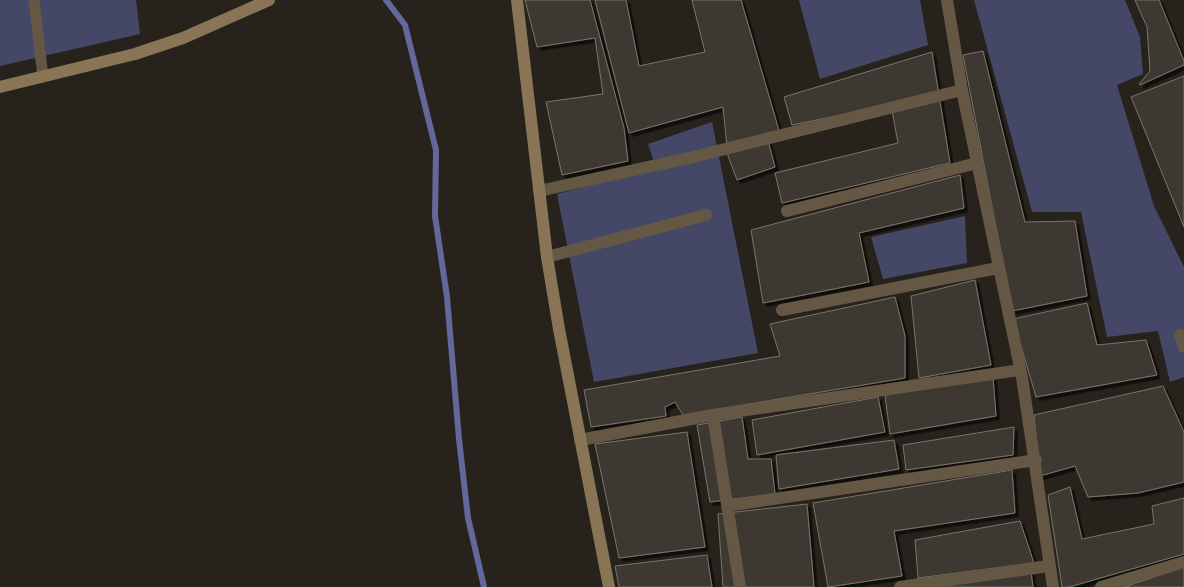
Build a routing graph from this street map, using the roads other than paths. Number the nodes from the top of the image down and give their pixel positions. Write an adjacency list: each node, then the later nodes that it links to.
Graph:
1 (34, 0): 5 (lane)
2 (268, 0): 5 (main road)
3 (517, 0): 9 (main road)
4 (947, 0): 7 (street)
5 (43, 77): 6 (main road)
6 (0, 87)
7 (962, 90): 8 (street); 9 (street)
8 (977, 163): 10 (street); 13 (street)
9 (539, 192): 12 (main road)
10 (787, 211)
11 (706, 215): 12 (street)
12 (547, 256): 19 (main road)
13 (998, 268): 14 (street); 17 (street)
14 (782, 310)
15 (1180, 335): 16 (street)
16 (1184, 347)
17 (1020, 370): 18 (street); 20 (street)
18 (713, 415): 19 (street); 21 (street)
19 (580, 440): 24 (main road)
20 (1036, 460): 21 (street); 23 (street)
21 (727, 506): 25 (street)
22 (1184, 562): 28 (street)
23 (1049, 566): 26 (street); 27 (street)
24 (609, 587)
25 (740, 587)
26 (900, 587)
27 (1053, 587)
28 (1101, 587)

